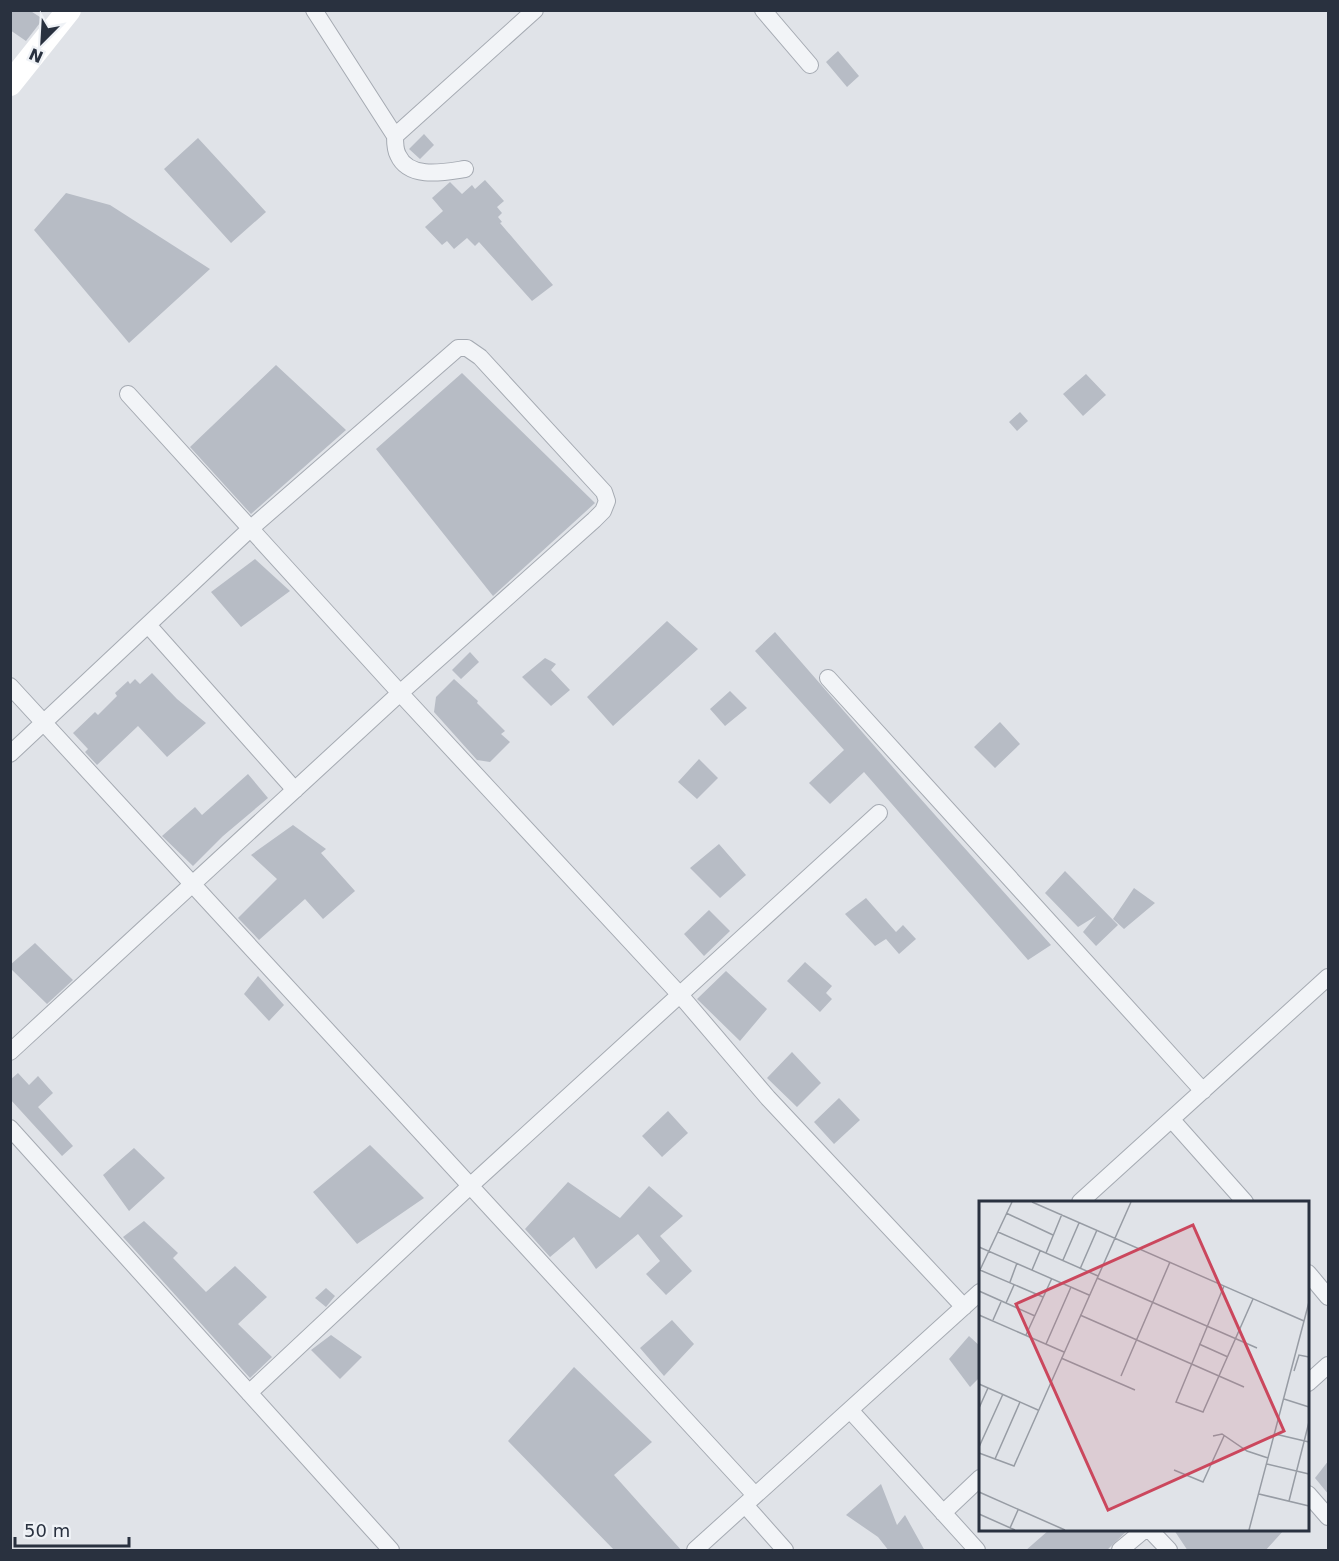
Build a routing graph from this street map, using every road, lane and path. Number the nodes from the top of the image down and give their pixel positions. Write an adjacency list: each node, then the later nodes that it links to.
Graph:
1 (69, 10): 6 (street)
2 (314, 10): 7 (street)
3 (535, 10): 7 (street)
4 (762, 10): 5 (street)
5 (810, 65)
6 (10, 84)
7 (394, 136): 8 (street)
8 (465, 169)
9 (128, 394): 10 (street)
10 (250, 529): 11 (street); 14 (street); 14 (street)
11 (148, 625): 15 (street); 17 (street)
12 (828, 678): 23 (street)
13 (10, 686): 15 (street)
14 (400, 693): 17 (street); 21 (street)
15 (44, 722): 16 (street); 19 (street)
16 (10, 754)
17 (295, 790): 19 (street)
18 (879, 813): 21 (street)
19 (192, 883): 22 (street); 26 (street)
20 (1329, 977): 23 (street)
21 (681, 996): 26 (street); 32 (street)
22 (10, 1052)
23 (1203, 1091): 24 (street)
24 (1172, 1120): 27 (street); 28 (street)
25 (10, 1128): 35 (street)
26 (470, 1186): 35 (street); 39 (street)
27 (1082, 1201)
28 (1243, 1201)
29 (1309, 1274): 31 (street)
30 (979, 1294): 32 (street)
31 (1329, 1297)
32 (964, 1307): 36 (street)
33 (1329, 1365): 34 (street)
34 (1309, 1382)
35 (249, 1393): 44 (street)
36 (850, 1410): 39 (street); 40 (street)
37 (979, 1480): 40 (street)
38 (1309, 1495): 41 (street)
39 (750, 1500): 45 (street); 46 (street)
40 (942, 1513): 47 (street)
41 (1329, 1517)
42 (1143, 1531): 48 (street)
43 (1151, 1531): 49 (street)
44 (391, 1551)
45 (695, 1551)
46 (786, 1551)
47 (977, 1551)
48 (1120, 1551)
49 (1169, 1551)

